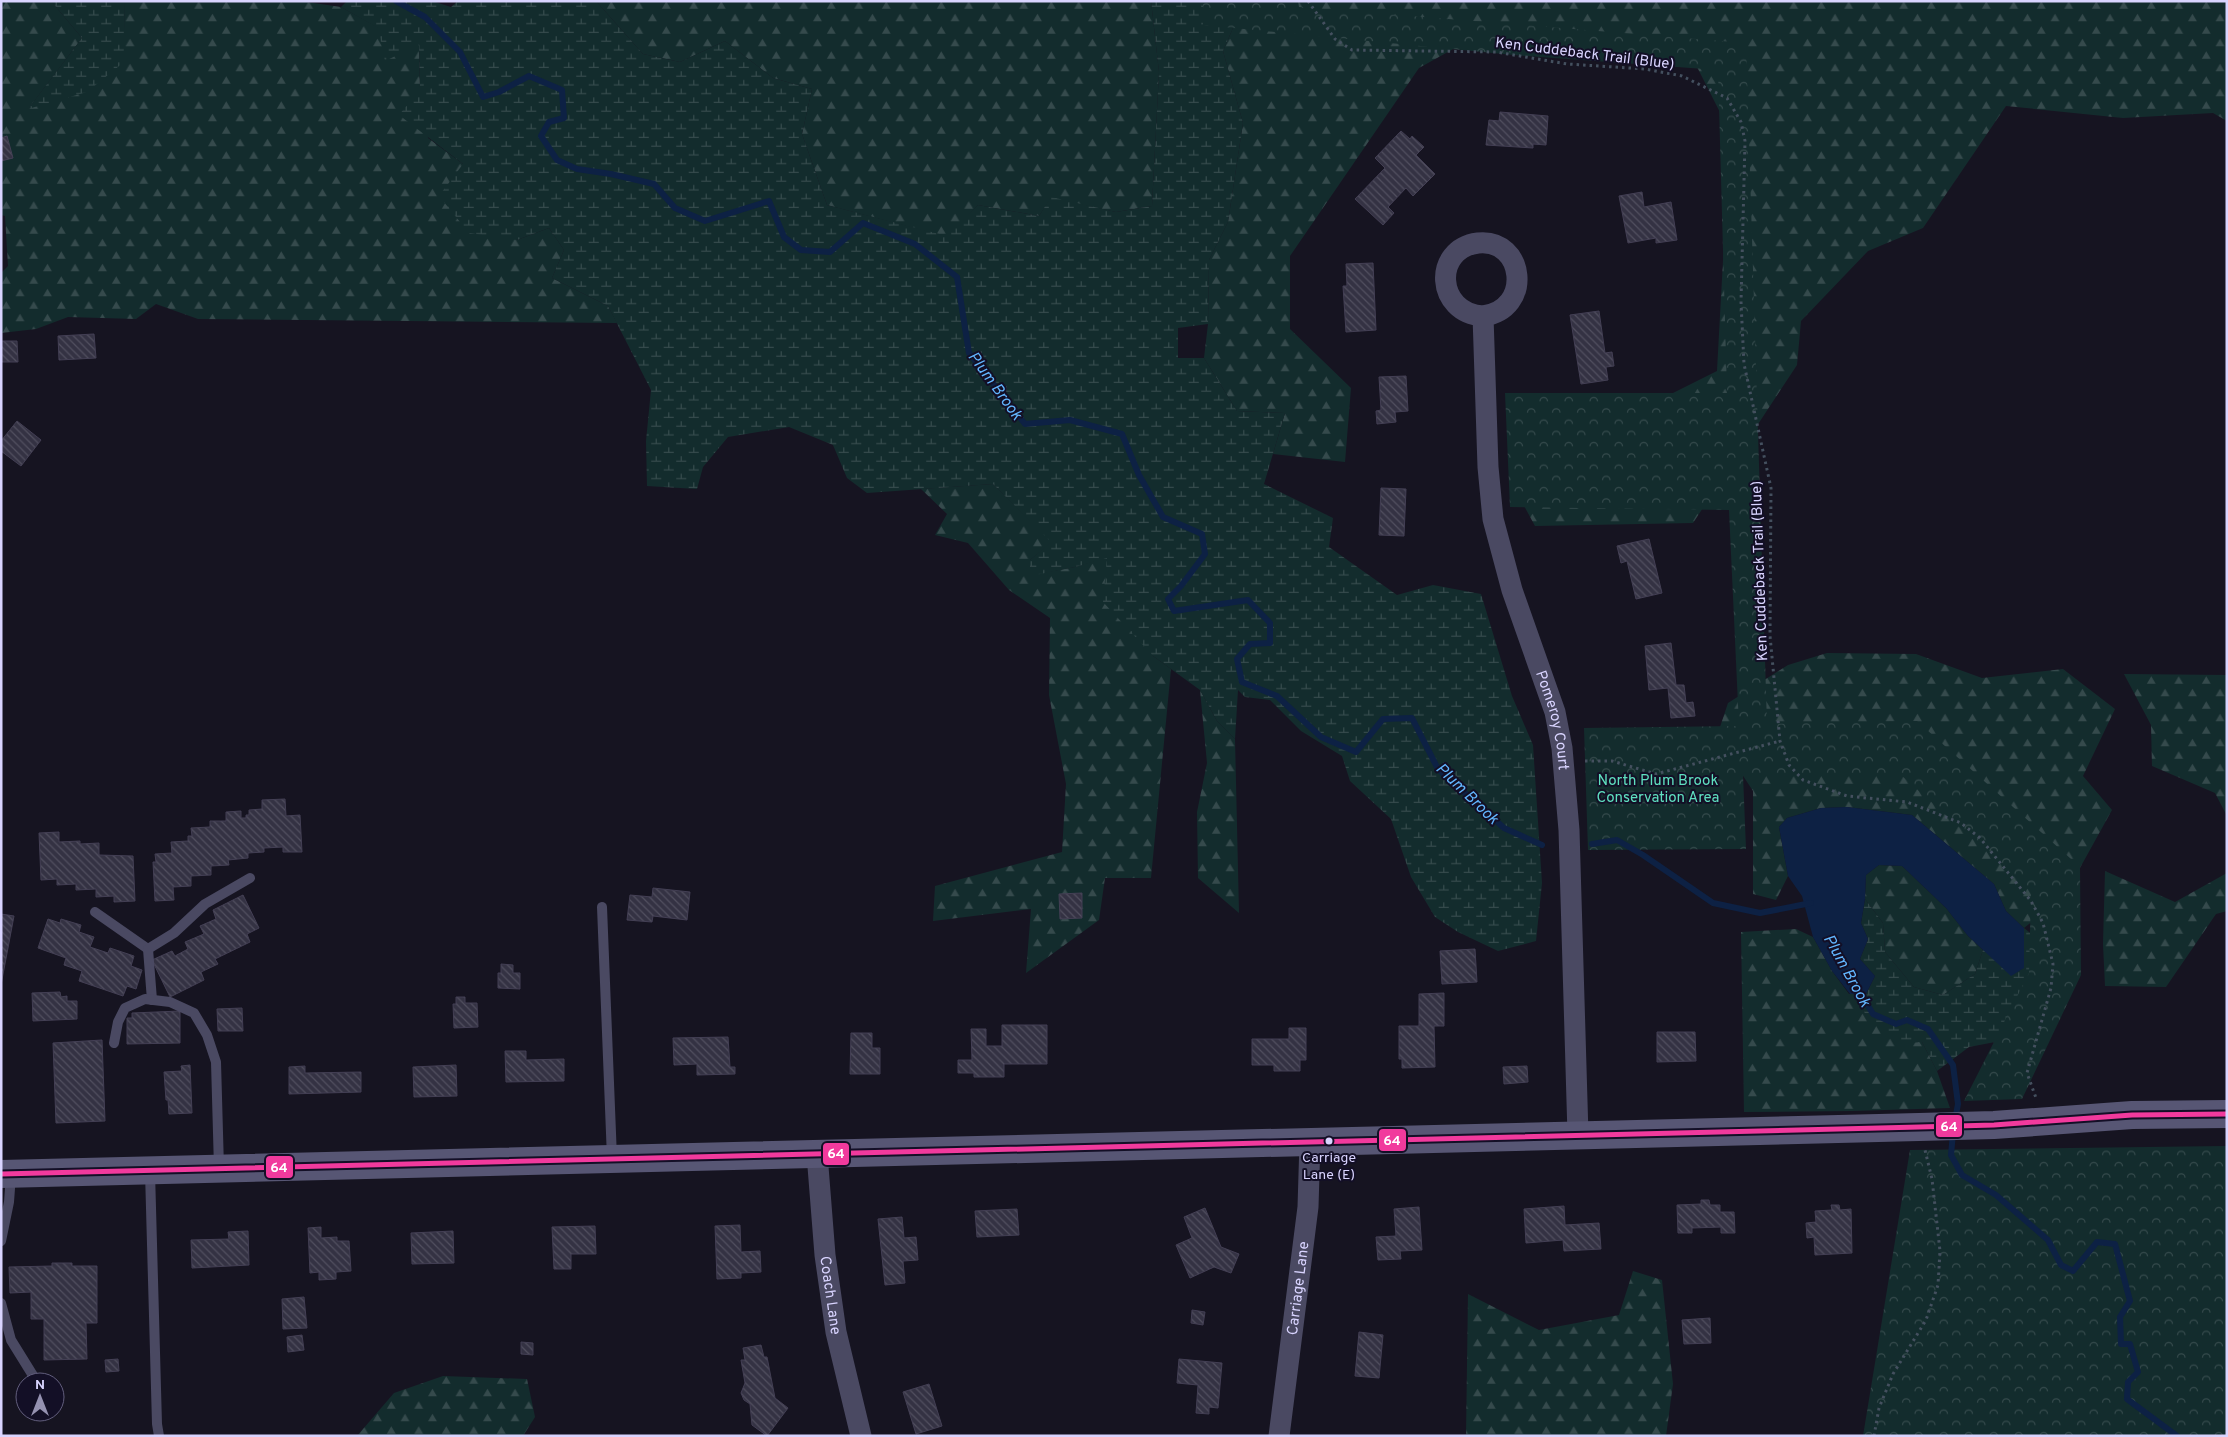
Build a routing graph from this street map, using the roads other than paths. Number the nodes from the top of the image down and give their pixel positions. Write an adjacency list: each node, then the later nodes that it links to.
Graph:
1 (1483, 316): 9 (street, Pomeroy Court)
2 (250, 878): 5 (lane)
3 (602, 907): 12 (lane)
4 (95, 912): 5 (lane)
5 (148, 949): 6 (lane)
6 (152, 1000): 7 (lane); 13 (lane)
7 (114, 1043)
8 (2227, 1114): 9 (street)
9 (1578, 1135): 10 (street)
10 (1310, 1141): 11 (street); 21 (street, Carriage Lane)
11 (817, 1154): 12 (street); 20 (street, Coach Lane)
12 (612, 1159): 13 (street)
13 (219, 1169): 14 (street)
14 (150, 1171): 15 (street); 19 (lane)
15 (6, 1174): 16 (lane)
16 (1, 1241)
17 (1, 1303): 18 (lane)
18 (31, 1372)
19 (159, 1436)
20 (861, 1436)
21 (1280, 1436)

